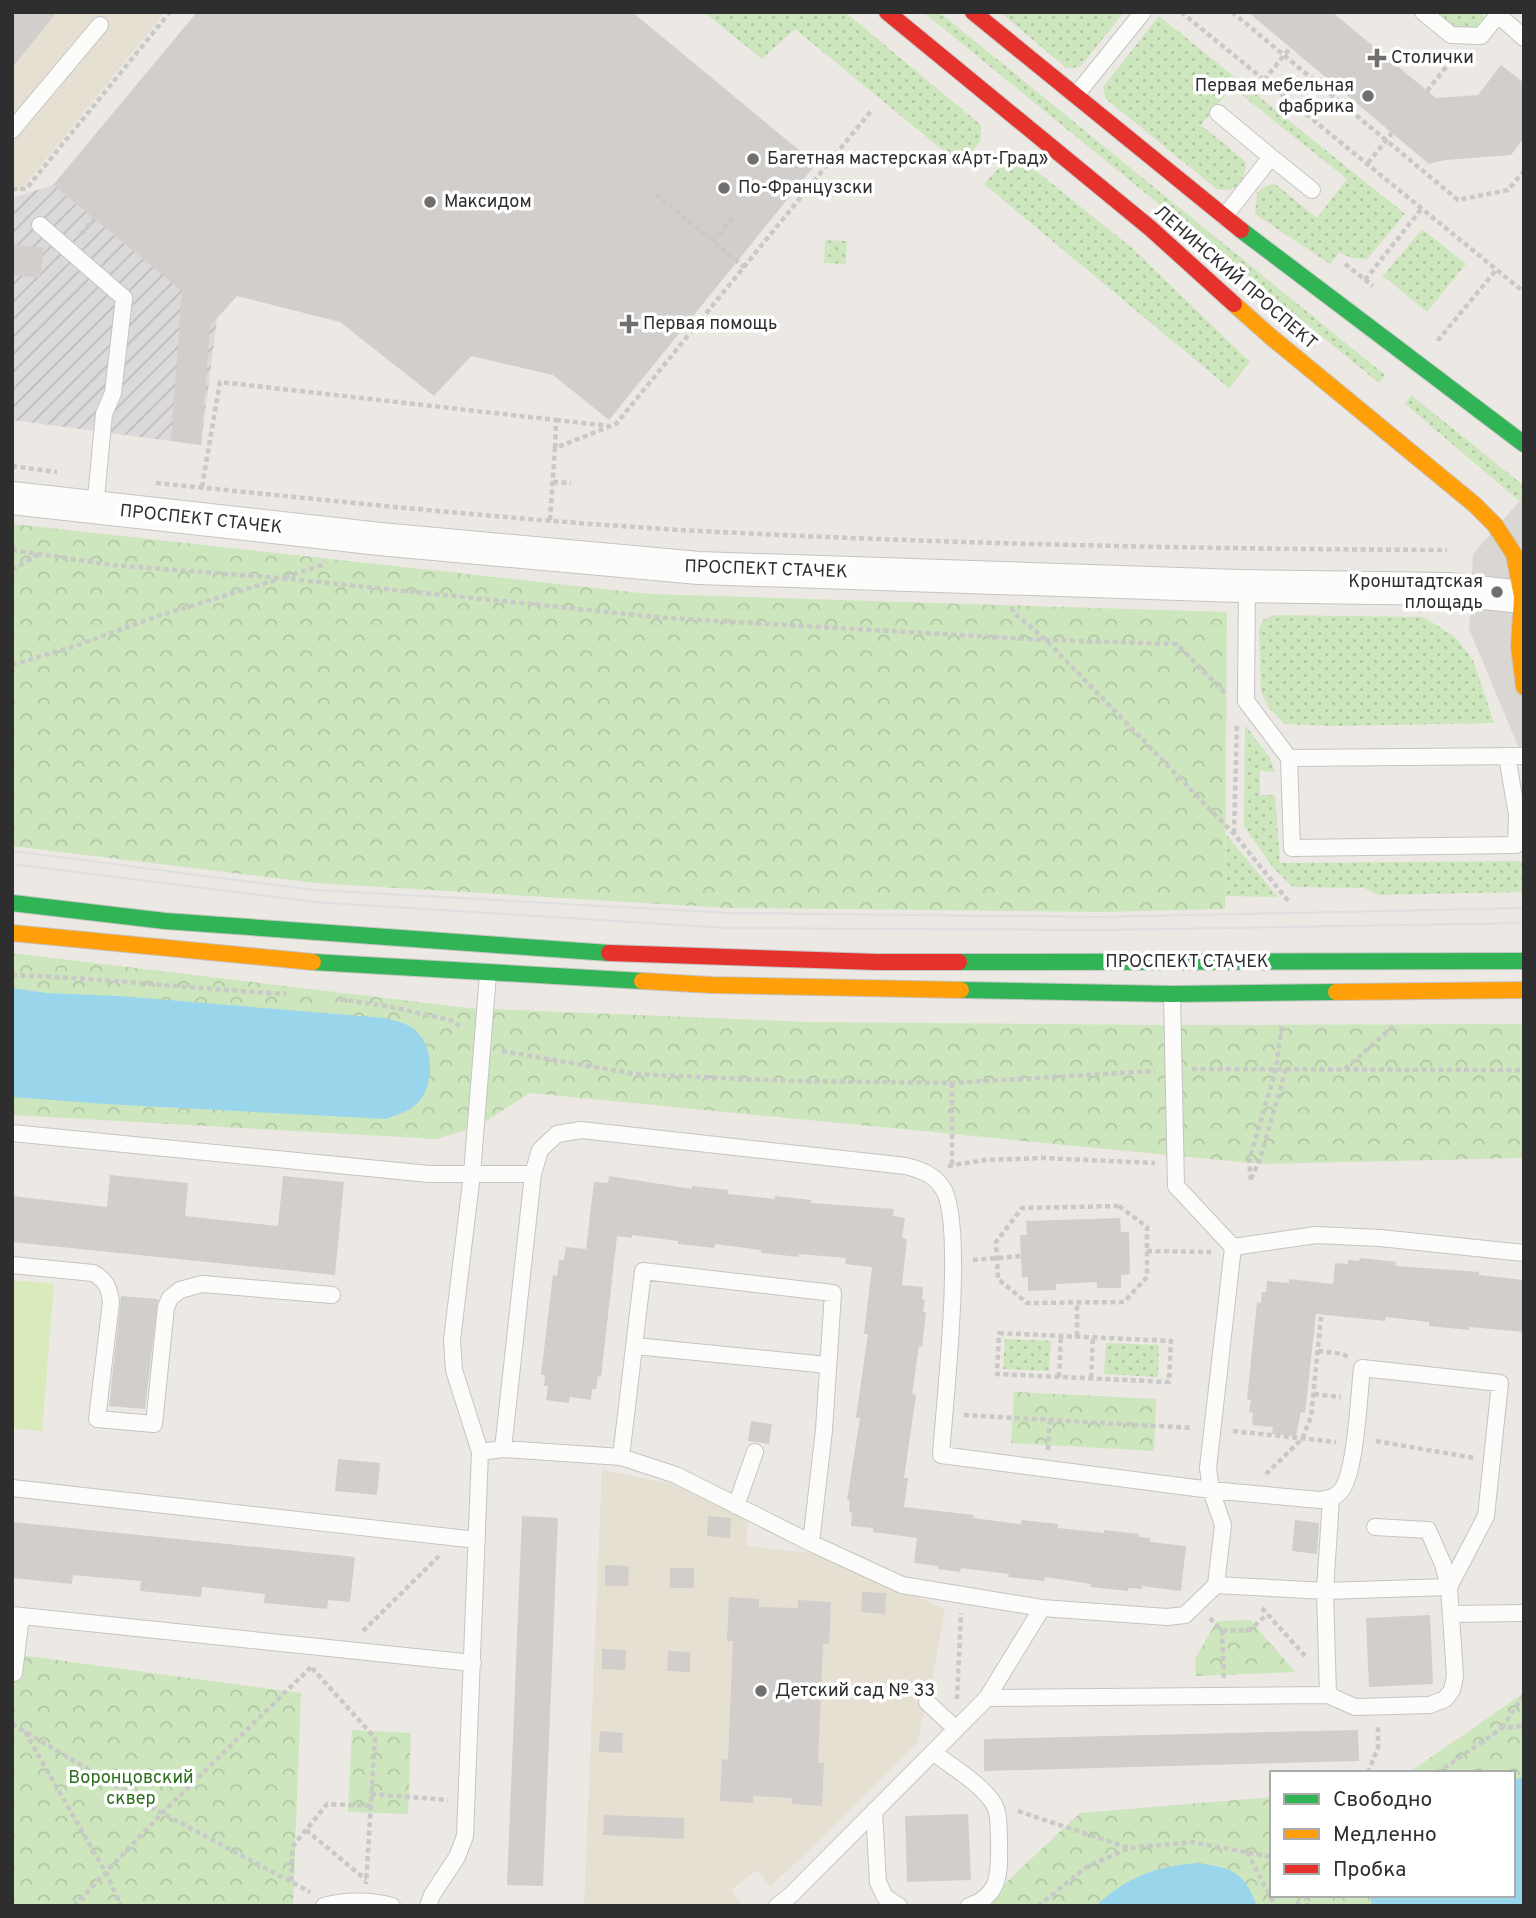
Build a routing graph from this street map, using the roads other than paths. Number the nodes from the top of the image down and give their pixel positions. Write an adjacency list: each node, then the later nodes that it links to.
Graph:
1 (887, 12): 19 (main road, ЛЕНИНСКИЙ ПРОСПЕКТ)
2 (973, 12): 8 (main road)
3 (1143, 12): 8 (lane)
4 (1423, 12): 5 (lane)
5 (1496, 14): 7 (lane)
6 (100, 25): 10 (lane)
7 (1524, 38)
8 (1076, 95): 13 (main road)
9 (1218, 113): 11 (lane)
10 (12, 130)
11 (1272, 157): 12 (lane); 13 (lane)
12 (1312, 190)
13 (1224, 216): 15 (main road)
14 (40, 225): 17 (lane)
15 (1524, 444)
16 (12, 498): 17 (street, ПРОСПЕКТ СТАЧЕК)
17 (95, 508): 18 (street, ПРОСПЕКТ СТАЧЕК)
18 (1247, 586): 19 (street, ПРОСПЕКТ СТАЧЕК); 23 (lane)
19 (1523, 596): 20 (main road)
20 (1524, 687)
21 (1507, 756): 22 (lane); 23 (lane); 23 (lane)
22 (1524, 756)
23 (1289, 758)
24 (12, 903): 26 (main road, ПРОСПЕКТ СТАЧЕК)
25 (12, 933): 27 (main road, ПРОСПЕКТ СТАЧЕК)
26 (1524, 961)
27 (488, 974): 29 (main road, ПРОСПЕКТ СТАЧЕК); 31 (lane)
28 (1524, 990): 29 (main road, ПРОСПЕКТ СТАЧЕК)
29 (1172, 994): 33 (lane)
30 (12, 1133): 31 (lane)
31 (472, 1174): 32 (lane); 40 (lane)
32 (533, 1174): 39 (lane); 44 (lane)
33 (1233, 1247): 34 (lane); 44 (lane)
34 (1524, 1253)
35 (12, 1265): 36 (lane)
36 (332, 1295)
37 (635, 1346): 38 (lane); 38 (lane); 42 (lane)
38 (827, 1365): 49 (lane)
39 (503, 1448): 40 (lane); 42 (lane)
40 (480, 1452): 48 (lane)
41 (755, 1452): 46 (lane)
42 (621, 1457): 46 (lane)
43 (12, 1488): 48 (lane)
44 (1211, 1490): 45 (lane); 50 (lane)
45 (1331, 1498): 51 (lane); 52 (lane)
46 (736, 1506): 49 (lane)
47 (1375, 1527): 51 (lane)
48 (477, 1540): 57 (lane)
49 (811, 1543): 53 (lane)
50 (1216, 1585): 52 (lane); 53 (lane)
51 (1449, 1587): 52 (lane); 55 (lane)
52 (1325, 1591): 59 (lane)
53 (1042, 1608): 60 (lane)
54 (1524, 1613): 55 (lane)
55 (1451, 1614): 59 (lane)
56 (17, 1616): 57 (lane); 58 (lane)
57 (473, 1663): 67 (lane)
58 (14, 1673)
59 (1328, 1688): 60 (lane)
60 (987, 1698): 62 (lane)
61 (927, 1702): 62 (lane)
62 (956, 1728): 63 (lane)
63 (933, 1752): 64 (lane); 70 (lane)
64 (874, 1811): 68 (lane); 69 (lane)
65 (319, 1902): 66 (lane)
66 (392, 1906)
67 (428, 1906)
68 (777, 1906)
69 (899, 1906)
70 (969, 1906)

